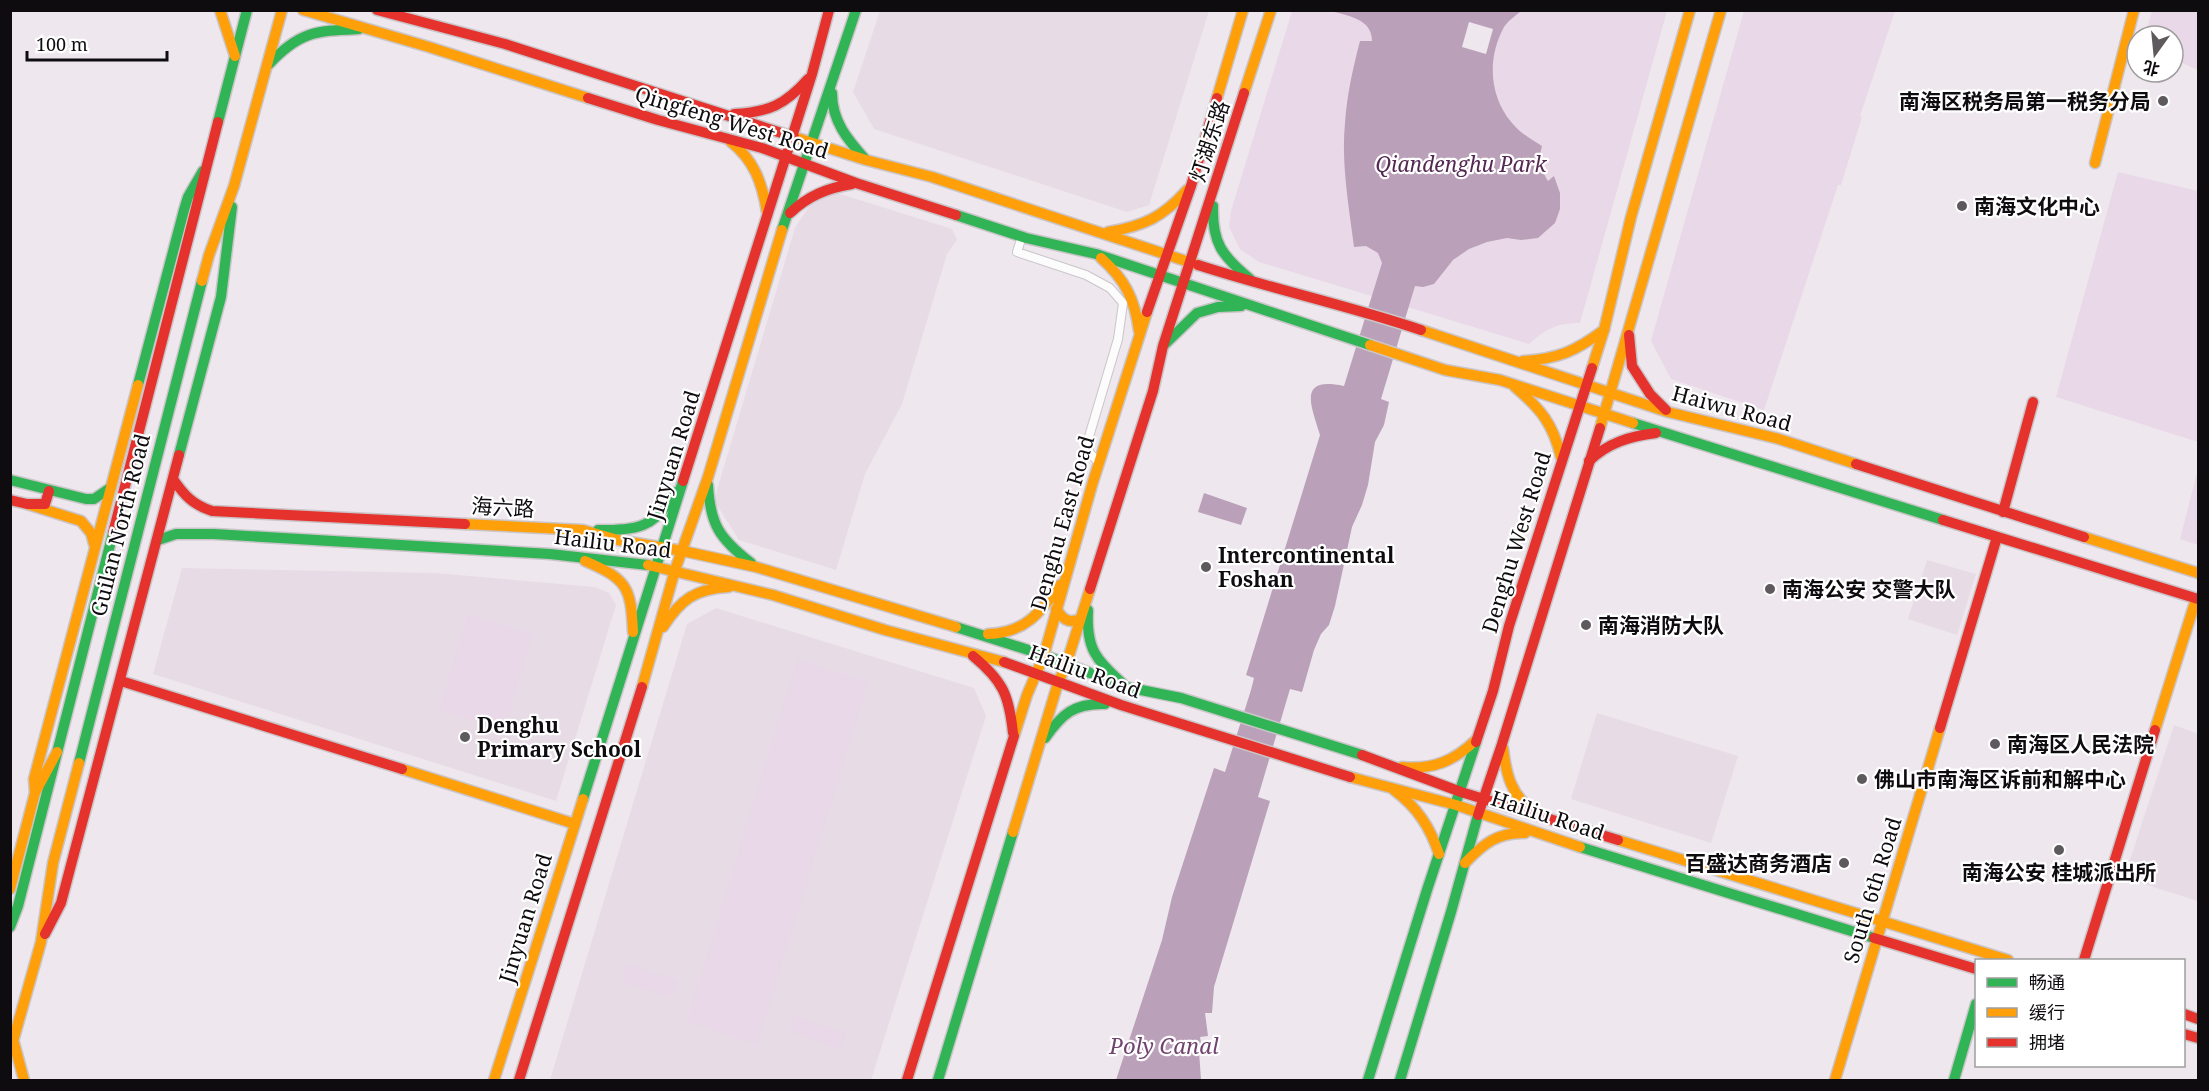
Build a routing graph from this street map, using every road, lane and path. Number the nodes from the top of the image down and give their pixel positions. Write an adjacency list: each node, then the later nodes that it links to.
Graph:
1 (220, 10): 14 (main road)
2 (247, 10): 14 (main road, Guilan North Road)
3 (282, 10): 15 (main road, Guilan North Road)
4 (303, 10): 13 (main road, Qingfeng West Road)
5 (377, 10): 18 (main road, Qingfeng West Road)
6 (829, 10): 16 (main road, Jinyuan Road)
7 (855, 10): 17 (main road)
8 (1243, 10): 29 (main road, Denghu East Road)
9 (1271, 10): 30 (main road, 灯湖东路)
10 (1690, 10): 42 (main road, Denghu West Road)
11 (1720, 10): 43 (main road)
12 (2134, 10): 26 (main road)
13 (367, 29): 15 (main road); 19 (main road, Qingfeng West Road)
14 (236, 57): 24 (main road, Guilan North Road)
15 (267, 66): 28 (main road, Guilan North Road)
16 (812, 74): 18 (main road); 20 (main road, Jinyuan Road)
17 (833, 81): 21 (main road, Jinyuan Road); 23 (main road)
18 (724, 114): 20 (main road, Qingfeng West Road)
19 (722, 136): 22 (main road, Qingfeng West Road); 31 (main road)
20 (792, 136): 21 (main road, Qingfeng West Road); 22 (main road, Jinyuan Road)
21 (810, 142): 23 (main road, Qingfeng West Road); 25 (main road, Jinyuan Road)
22 (785, 156): 25 (main road, Qingfeng West Road); 31 (main road, Jinyuan Road)
23 (866, 160): 33 (main road, Qingfeng West Road)
24 (209, 161): 62 (main road); 99 (main road, Guilan North Road)
25 (804, 163): 27 (main road, Qingfeng West Road); 32 (main road, Jinyuan Road)
26 (2095, 163)
27 (856, 183): 32 (main road); 34 (main road, Qingfeng West Road)
28 (234, 186): 61 (main road); 117 (main road, Guilan North Road)
29 (1191, 186): 33 (main road); 35 (main road, Denghu East Road)
30 (1213, 193): 37 (main road, 灯湖东路); 39 (main road)
31 (767, 215): 58 (main road, Jinyuan Road)
32 (786, 218): 59 (main road, Jinyuan Road)
33 (1103, 232): 35 (main road, Qingfeng West Road)
34 (1022, 237): 36 (main road, Qingfeng West Road); 56 (street)
35 (1167, 253): 37 (main road, Qingfeng West Road); 38 (main road, Denghu East Road)
36 (1096, 254): 38 (main road, Qingfeng West Road); 44 (main road)
37 (1191, 262): 39 (main road, Qingfeng West Road); 40 (main road, 灯湖东路)
38 (1160, 274): 40 (main road, Qingfeng West Road); 44 (main road, Denghu East Road)
39 (1254, 283): 46 (main road, Haiwu Road)
40 (1183, 284): 41 (main road, Qingfeng West Road); 45 (main road, Denghu East Road)
41 (1249, 305): 45 (main road); 47 (main road, Qingfeng West Road)
42 (1604, 330): 46 (main road); 48 (main road, Denghu West Road)
43 (1629, 331): 49 (main road); 52 (main road)
44 (1140, 338): 56 (main road, Denghu East Road)
45 (1163, 346): 79 (main road, Denghu East Road)
46 (1516, 362): 48 (main road, Haiwu Road)
47 (1511, 383): 51 (main road, Qingfeng West Road); 55 (main road)
48 (1586, 385): 49 (main road, Haiwu Road); 51 (main road, Denghu West Road)
49 (1610, 392): 52 (main road, Haiwu Road); 53 (main road)
50 (2033, 402): 66 (main road)
51 (1579, 405): 53 (main road, Qingfeng West Road); 55 (main road, Denghu West Road)
52 (1668, 412): 66 (main road, Haiwu Road)
53 (1604, 414): 54 (main road, Qingfeng West Road); 57 (main road)
54 (1661, 432): 57 (main road); 68 (main road, Qingfeng West Road)
55 (1562, 458): 96 (main road, Denghu West Road)
56 (1099, 463): 78 (main road, Denghu East Road)
57 (1587, 464): 97 (main road)
58 (688, 471): 67 (main road); 71 (main road, Jinyuan Road)
59 (708, 477): 72 (main road, Jinyuan Road); 75 (main road)
60 (10, 480): 63 (main road)
61 (173, 480): 67 (main road, 海六路); 69 (main road)
62 (110, 488): 63 (main road); 70 (main road)
63 (49, 491): 65 (main road)
64 (10, 500): 65 (main road)
65 (27, 504): 70 (main road)
66 (2003, 512): 77 (main road, Haiwu Road)
67 (583, 530): 71 (main road, 海六路)
68 (1997, 537): 81 (main road, Qingfeng West Road); 114 (main road, South 6th Road)
69 (158, 540): 73 (main road, Hailiu Road); 91 (main road)
70 (95, 547): 103 (main road)
71 (664, 547): 72 (main road, 海六路); 74 (main road, Jinyuan Road)
72 (683, 550): 75 (main road, 海六路); 76 (main road, Jinyuan Road)
73 (574, 556): 74 (main road, Hailiu Road); 85 (main road)
74 (656, 566): 76 (main road, Hailiu Road); 85 (main road, Jinyuan Road)
75 (756, 567): 84 (main road, 海六路)
76 (675, 570): 80 (main road, Hailiu Road); 86 (main road, Jinyuan Road)
77 (2199, 573)
78 (1065, 578): 82 (main road, Denghu East Road); 84 (main road)
79 (1091, 586): 83 (main road, Denghu East Road); 93 (main road)
80 (746, 588): 86 (main road); 87 (main road, Hailiu Road)
81 (2197, 599): 119 (main road)
82 (1056, 609): 83 (main road); 88 (main road, Denghu East Road)
83 (1080, 619): 89 (main road, Denghu East Road)
84 (972, 633): 88 (main road, 海六路)
85 (633, 638): 108 (main road, Jinyuan Road)
86 (654, 643): 126 (main road, Jinyuan Road)
87 (968, 652): 90 (main road, Hailiu Road); 95 (main road)
88 (1044, 656): 89 (main road, Hailiu Road); 90 (main road, Denghu East Road)
89 (1066, 665): 92 (main road, Denghu East Road); 93 (main road, Hailiu Road)
90 (1035, 674): 92 (main road, Hailiu Road); 95 (main road, Denghu East Road)
91 (121, 681): 108 (main road); 117 (main road)
92 (1058, 683): 94 (main road, Hailiu Road); 98 (main road, Denghu East Road)
93 (1126, 687): 100 (main road, Hailiu Road)
94 (1121, 705): 98 (main road); 101 (main road, Hailiu Road)
95 (1013, 738): 127 (main road, Denghu East Road)
96 (1479, 738): 100 (main road); 102 (main road, Denghu West Road)
97 (1502, 744): 104 (main road); 107 (main road)
98 (1040, 745): 128 (main road, Denghu East Road)
99 (57, 752): 103 (main road); 115 (main road, Guilan North Road)
100 (1392, 765): 102 (main road, Hailiu Road)
101 (1387, 785): 105 (main road, Hailiu Road); 110 (main road)
102 (1461, 792): 104 (main road, Hailiu Road); 105 (main road, Denghu West Road)
103 (35, 793): 111 (main road)
104 (1483, 798): 106 (main road); 107 (main road, Hailiu Road)
105 (1456, 805): 106 (main road, Hailiu Road); 110 (main road, Denghu West Road)
106 (1478, 812): 109 (main road, Hailiu Road); 112 (main road)
107 (1544, 818): 114 (main road, Hailiu Road)
108 (575, 824): 125 (main road, Jinyuan Road)
109 (1538, 834): 112 (main road); 116 (main road, Hailiu Road)
110 (1439, 854): 129 (main road, Denghu West Road)
111 (15, 859): 113 (main road)
112 (1465, 863): 130 (main road)
113 (10, 889)
114 (1882, 922): 116 (main road, South 6th Road); 118 (main road, Hailiu Road)
115 (10, 927)
116 (1877, 938): 120 (main road, Hailiu Road); 131 (main road, South 6th Road)
117 (41, 942): 122 (main road, Guilan North Road)
118 (2005, 959)
119 (2084, 959)
120 (1975, 968)
121 (1975, 1011): 132 (main road)
122 (14, 1041): 123 (main road, Guilan North Road); 124 (main road)
123 (10, 1052)
124 (24, 1080)
125 (494, 1080)
126 (519, 1080)
127 (907, 1080)
128 (938, 1080)
129 (1368, 1080)
130 (1400, 1080)
131 (1835, 1080)
132 (1954, 1080)

